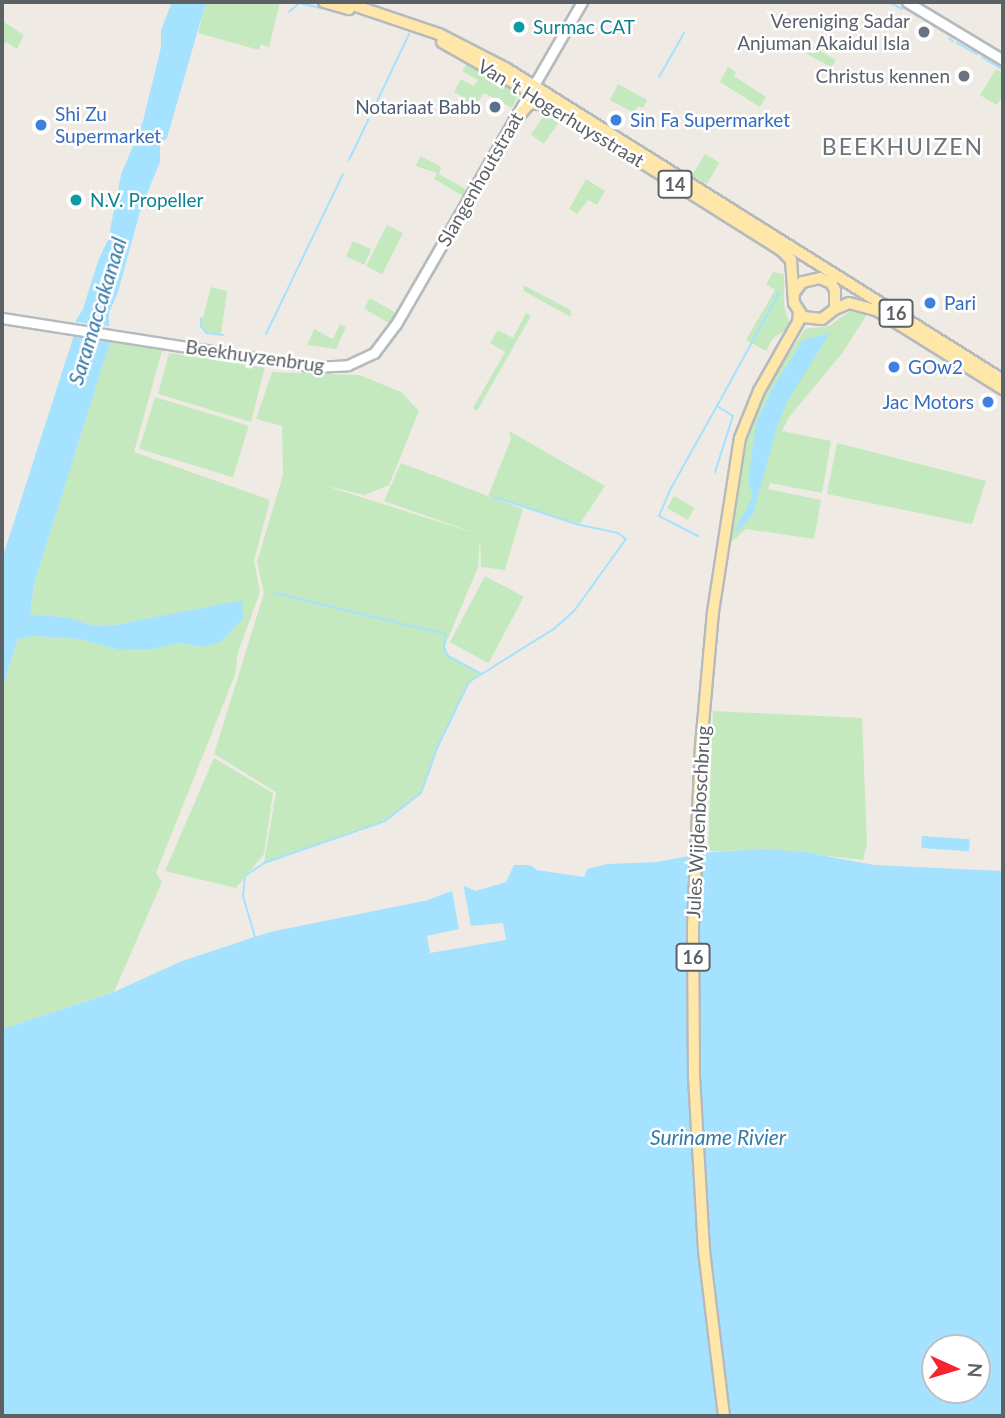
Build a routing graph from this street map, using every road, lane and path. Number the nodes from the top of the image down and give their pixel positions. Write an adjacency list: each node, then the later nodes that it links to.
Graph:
1 (324, 2): 6 (main road, Van 't Hogerhuysstraat / 14)
2 (344, 2): 6 (main road, Van 't Hogerhuysstraat / 14)
3 (582, 2): 6 (street, Slangenhoutstraat)
4 (907, 2): 5 (street)
5 (1003, 60)
6 (533, 89): 7 (main road, Van 't Hogerhuysstraat / 14); 8 (street, Slangenhoutstraat); 9 (main road, Van 't Hogerhuysstraat / 14)
7 (568, 116): 8 (main road); 11 (main road, Van 't Hogerhuysstraat / 14)
8 (514, 121): 17 (street, Slangenhoutstraat)
9 (788, 246): 10 (main road, Van 't Hogerhuysstraat / 14); 12 (main road, Van 't Hogerhuysstraat / 16)
10 (829, 282): 11 (main road); 12 (main road, Van 't Hogerhuysstraat); 13 (main road)
11 (794, 293): 14 (main road)
12 (886, 307): 19 (main road, Van 't Hogerhuysstraat / 16)
13 (835, 309): 16 (main road, 16); 20 (main road, 16)
14 (799, 313): 16 (main road); 18 (main road, Jules Wijdenboschbrug / 16)
15 (2, 318): 17 (street, Beekhuyzenbrug)
16 (809, 320): 18 (main road, Jules Wijdenboschbrug / 16)
17 (374, 353)
18 (775, 363): 21 (main road, Jules Wijdenboschbrug / 16)
19 (1003, 380)
20 (1003, 389)
21 (724, 1416)

